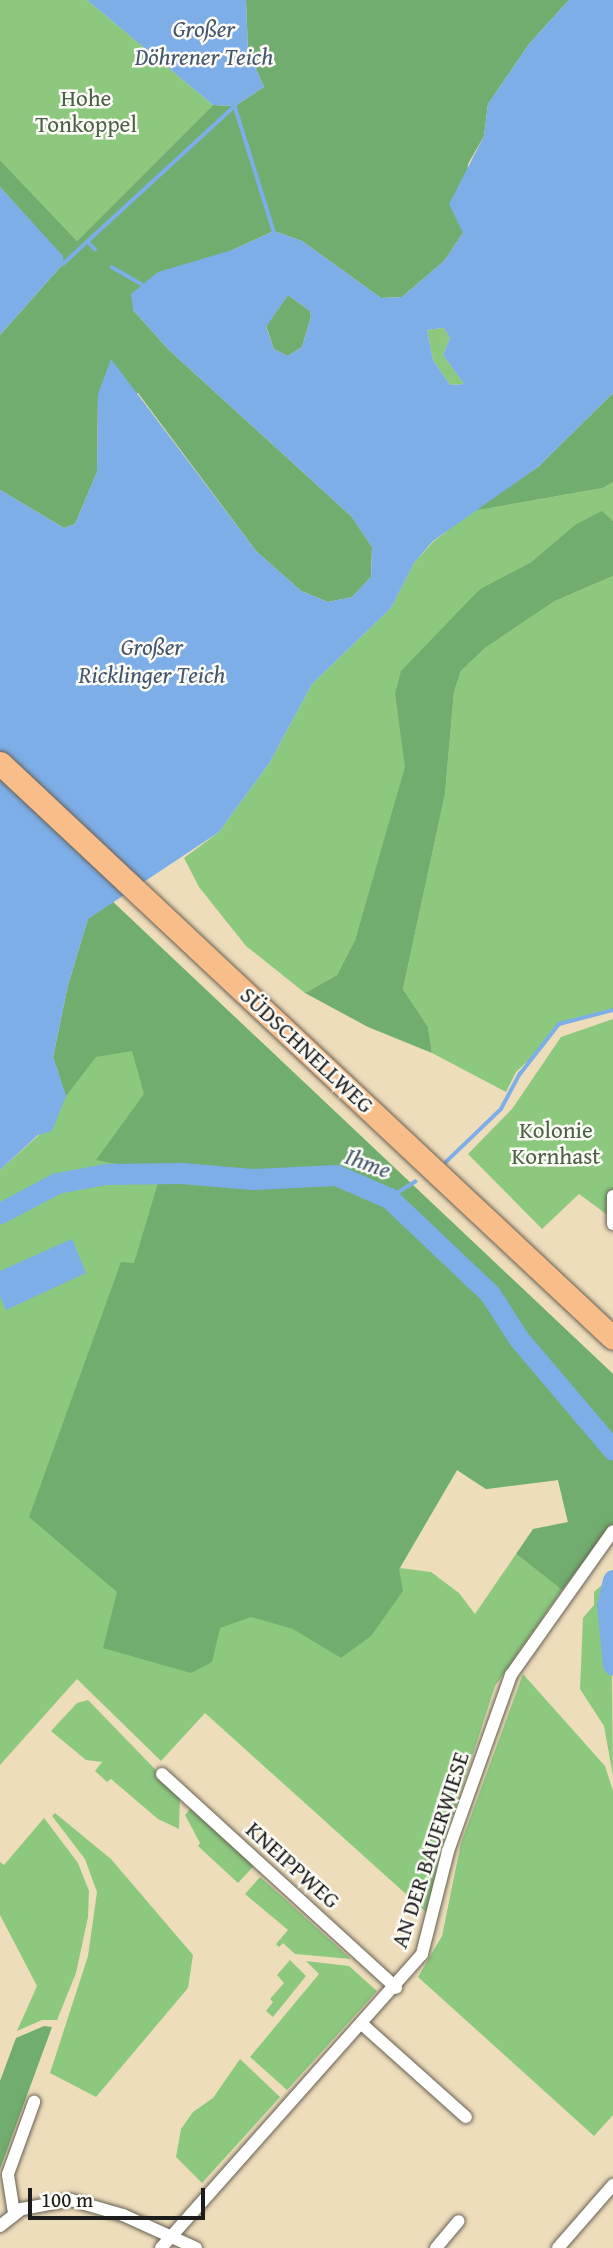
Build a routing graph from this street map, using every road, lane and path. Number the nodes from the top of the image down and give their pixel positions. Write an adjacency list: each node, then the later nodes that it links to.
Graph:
1 (0, 764): 3 (highway, SÜDSCHNELLWEG)
2 (0, 781): 3 (highway, SÜDSCHNELLWEG)
3 (176, 937): 6 (highway, SÜDSCHNELLWEG); 7 (highway, SÜDSCHNELLWEG)
4 (613, 1196): 5 (street)
5 (613, 1224)
6 (613, 1338)
7 (613, 1355)
8 (613, 1531): 10 (street, AN DER BAUERWIESE)
9 (162, 1774): 10 (street, KNEIPPWEG)
10 (396, 1988): 11 (street, AN DER BAUERWIESE)
11 (363, 2025): 13 (street); 18 (street, AN DER BAUERWIESE)
12 (34, 2102): 15 (street)
13 (466, 2118)
14 (613, 2185): 22 (street)
15 (14, 2213): 17 (street); 18 (street)
16 (459, 2221): 21 (street)
17 (0, 2225)
18 (172, 2236): 19 (street, AN DER BAUERWIESE); 20 (street)
19 (161, 2248)
20 (196, 2248)
21 (436, 2248)
22 (558, 2248)

